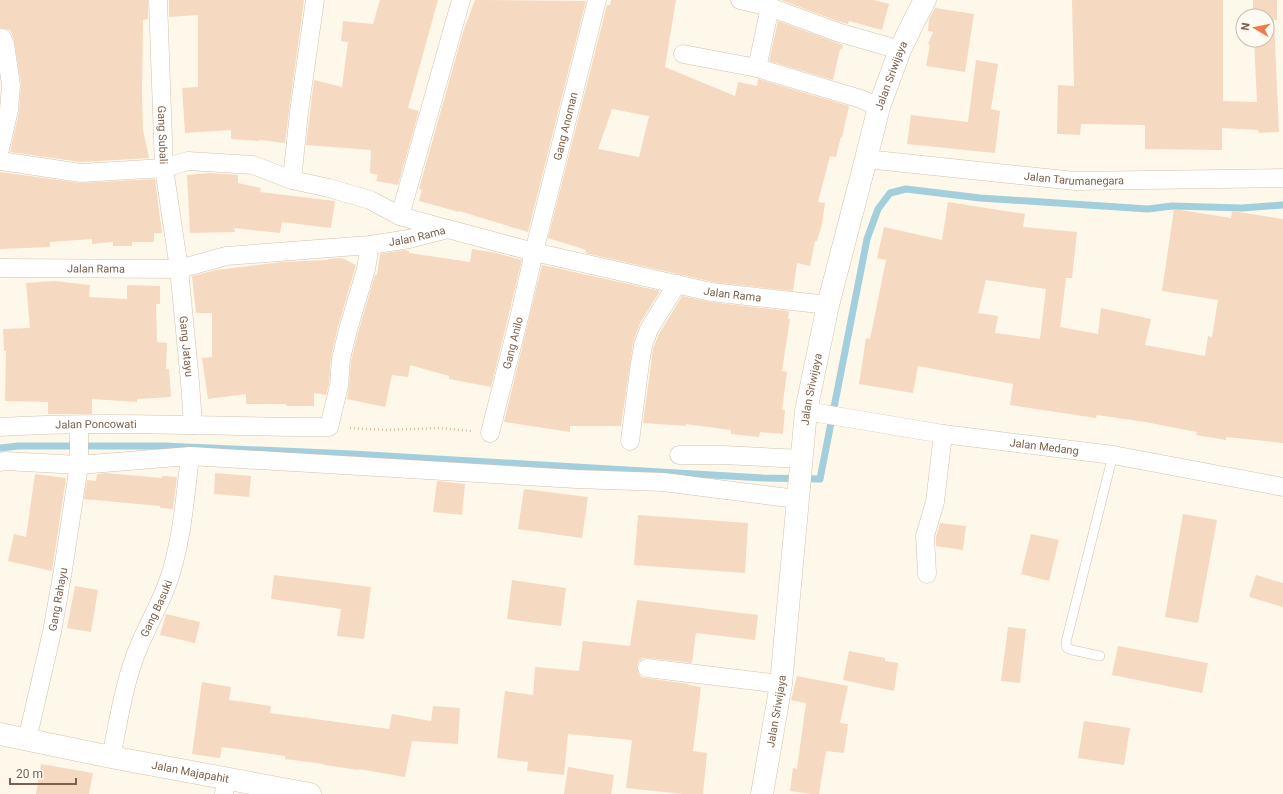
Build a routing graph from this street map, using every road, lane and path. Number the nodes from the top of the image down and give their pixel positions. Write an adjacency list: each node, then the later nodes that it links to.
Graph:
1 (158, 0): 16 (street, Gang Subali)
2 (315, 0): 18 (street)
3 (462, 0): 19 (street)
4 (597, 0): 22 (street, Gang Anoman)
5 (740, 0): 7 (street)
6 (925, 0): 9 (main road, Jalan Sriwijaya)
7 (770, 8): 9 (street); 11 (street)
8 (0, 38): 13 (street)
9 (900, 50): 12 (main road, Jalan Sriwijaya)
10 (683, 54): 11 (street)
11 (757, 68): 12 (street)
12 (879, 107): 14 (main road, Jalan Sriwijaya)
13 (0, 149)
14 (866, 159): 17 (street, Jalan Tarumanegara); 26 (main road, Jalan Sriwijaya)
15 (0, 160): 16 (street)
16 (164, 168): 18 (street); 24 (street, Gang Subali)
17 (1283, 178)
18 (292, 180): 19 (street)
19 (400, 216): 20 (street)
20 (448, 229): 21 (street, Jalan Rama); 22 (street, Jalan Rama)
21 (370, 245): 24 (street, Jalan Rama); 30 (street)
22 (534, 252): 25 (street, Jalan Rama); 32 (street, Gang Anilo)
23 (0, 268): 24 (street, Jalan Rama)
24 (179, 269): 28 (street, Gang Jatayu)
25 (677, 284): 26 (street, Jalan Rama); 34 (street)
26 (828, 305): 27 (main road, Jalan Sriwijaya)
27 (806, 411): 33 (street, Jalan Medang); 40 (main road, Jalan Sriwijaya)
28 (193, 425): 30 (street, Jalan Poncowati); 31 (street, Jalan Poncowati)
29 (0, 427): 31 (street, Jalan Poncowati)
30 (329, 427): 32 (path)
31 (79, 429): 38 (street, Gang Rahayu)
32 (490, 433)
33 (943, 434): 37 (street, Jalan Medang); 43 (street)
34 (630, 441)
35 (679, 455): 40 (street)
36 (190, 456): 38 (street); 42 (street); 49 (street, Gang Basuki)
37 (1113, 456): 41 (street, Jalan Medang); 44 (lane)
38 (79, 461): 39 (street); 48 (street, Gang Rahayu)
39 (0, 462)
40 (801, 463): 42 (main road, Jalan Sriwijaya)
41 (1283, 487)
42 (798, 495): 46 (main road, Jalan Sriwijaya)
43 (927, 574)
44 (1100, 656)
45 (646, 668): 46 (street)
46 (781, 684): 52 (main road, Jalan Sriwijaya)
47 (0, 734): 48 (main road, Jalan Majapahit)
48 (27, 740): 49 (main road, Jalan Majapahit)
49 (111, 757): 50 (main road, Jalan Majapahit)
50 (225, 786): 51 (main road, Jalan Majapahit)
51 (310, 794)
52 (762, 794)

